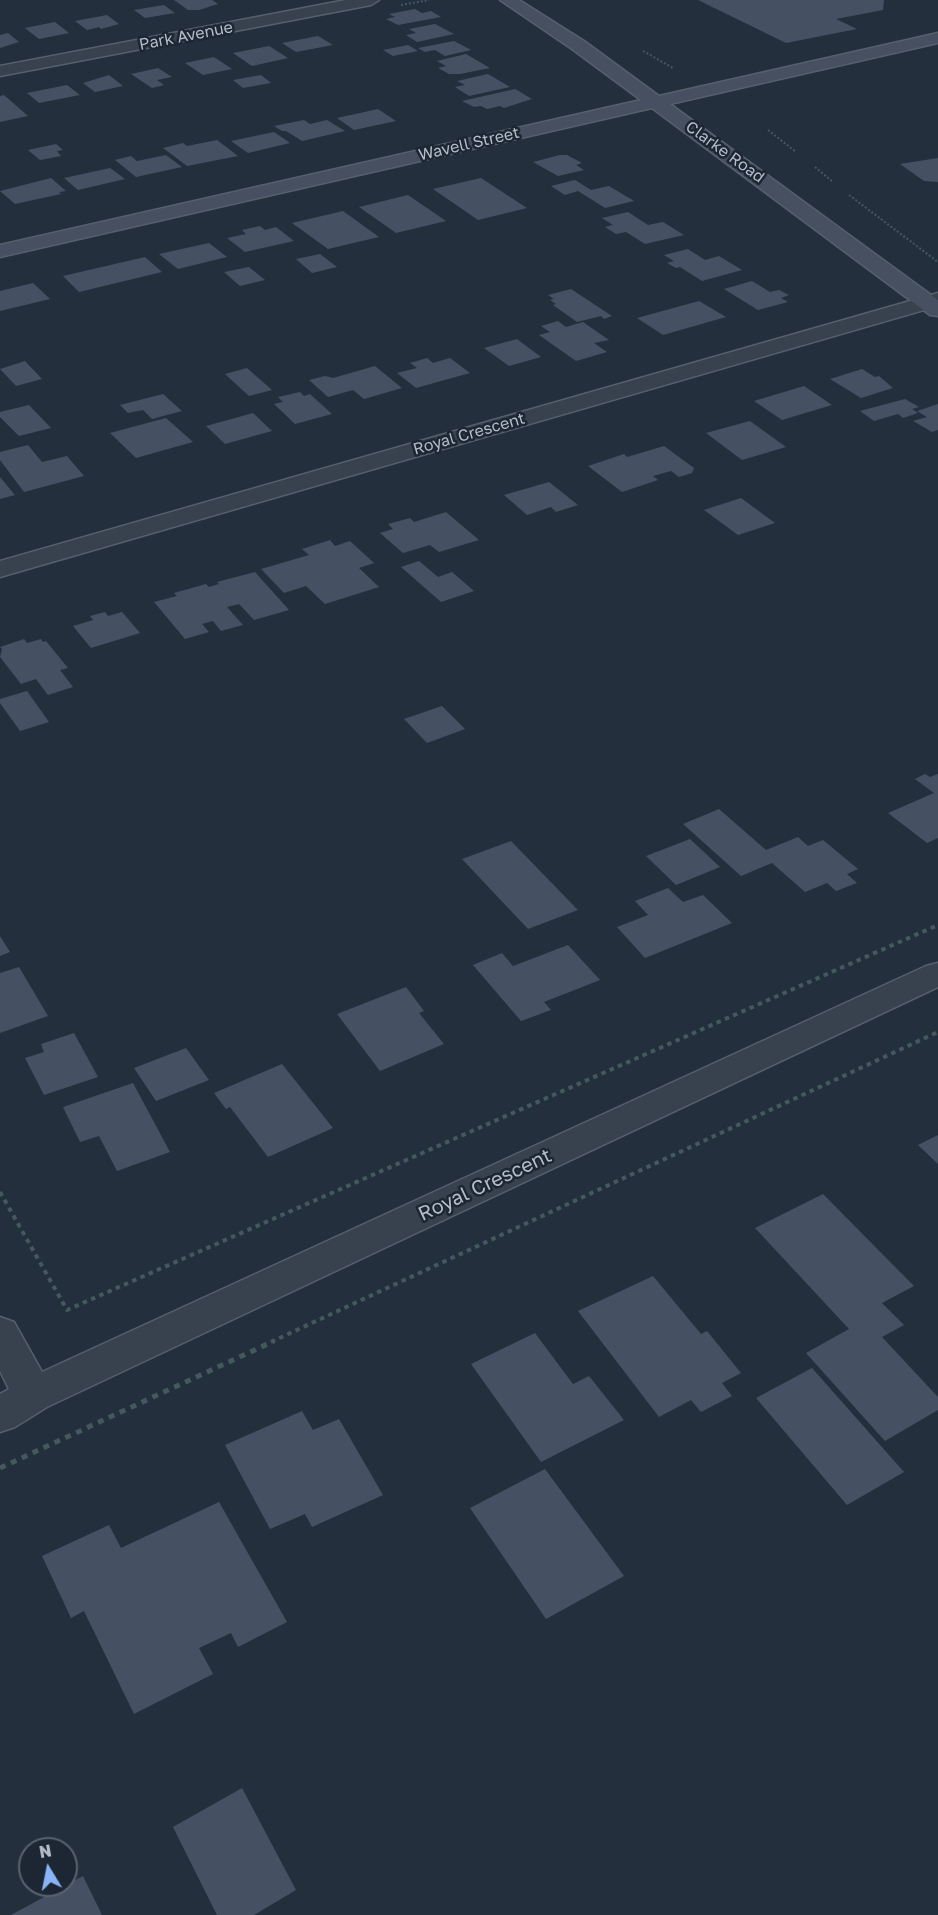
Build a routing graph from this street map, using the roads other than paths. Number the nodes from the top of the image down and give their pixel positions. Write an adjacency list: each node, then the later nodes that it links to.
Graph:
1 (371, 0): 4 (street, Park Avenue)
2 (508, 0): 5 (street, Clarke Road)
3 (938, 38): 5 (street, Wavell Street)
4 (0, 71)
5 (655, 100): 6 (street, Wavell Street); 7 (street, Clarke Road)
6 (0, 251)
7 (934, 304): 8 (street, Royal Crescent)
8 (0, 569)
9 (938, 974): 11 (street, Royal Crescent)
10 (0, 1333): 11 (street, Royal Crescent)
11 (16, 1405)

